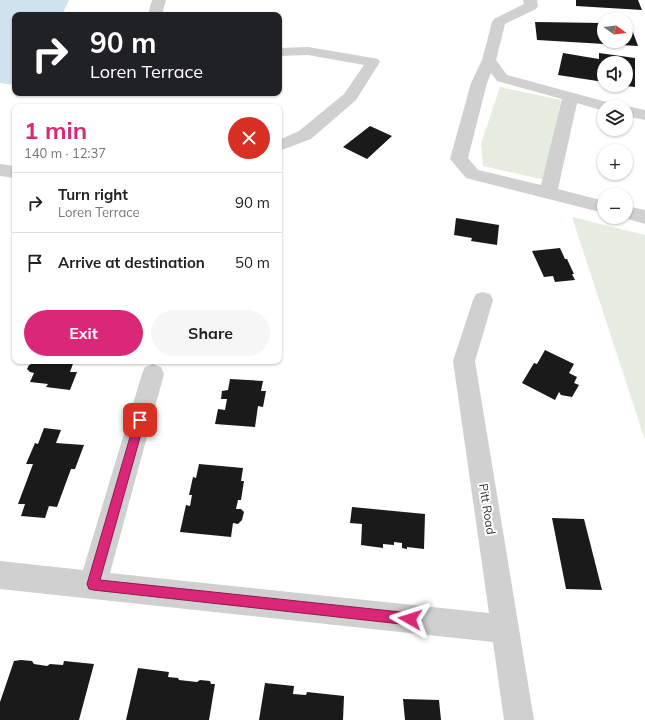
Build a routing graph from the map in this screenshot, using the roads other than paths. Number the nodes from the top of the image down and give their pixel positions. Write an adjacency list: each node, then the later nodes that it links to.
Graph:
1 (159, 0): 3 (street)
2 (530, 0): 5 (street)
3 (156, 12)
4 (282, 52): 10 (street)
5 (489, 60): 6 (street); 13 (street)
6 (570, 98): 7 (street); 13 (street)
7 (597, 104)
8 (633, 112): 9 (street)
9 (645, 115)
10 (282, 145)
11 (0, 170): 12 (street)
12 (12, 172)
13 (548, 193): 14 (street)
14 (597, 205)
15 (633, 214): 16 (street)
16 (645, 217)
17 (483, 300): 21 (street, Pitt Road)
18 (153, 374): 20 (street)
19 (0, 576): 20 (street)
20 (93, 584): 21 (street)
21 (505, 629): 22 (street, Pitt Road)
22 (519, 720)

